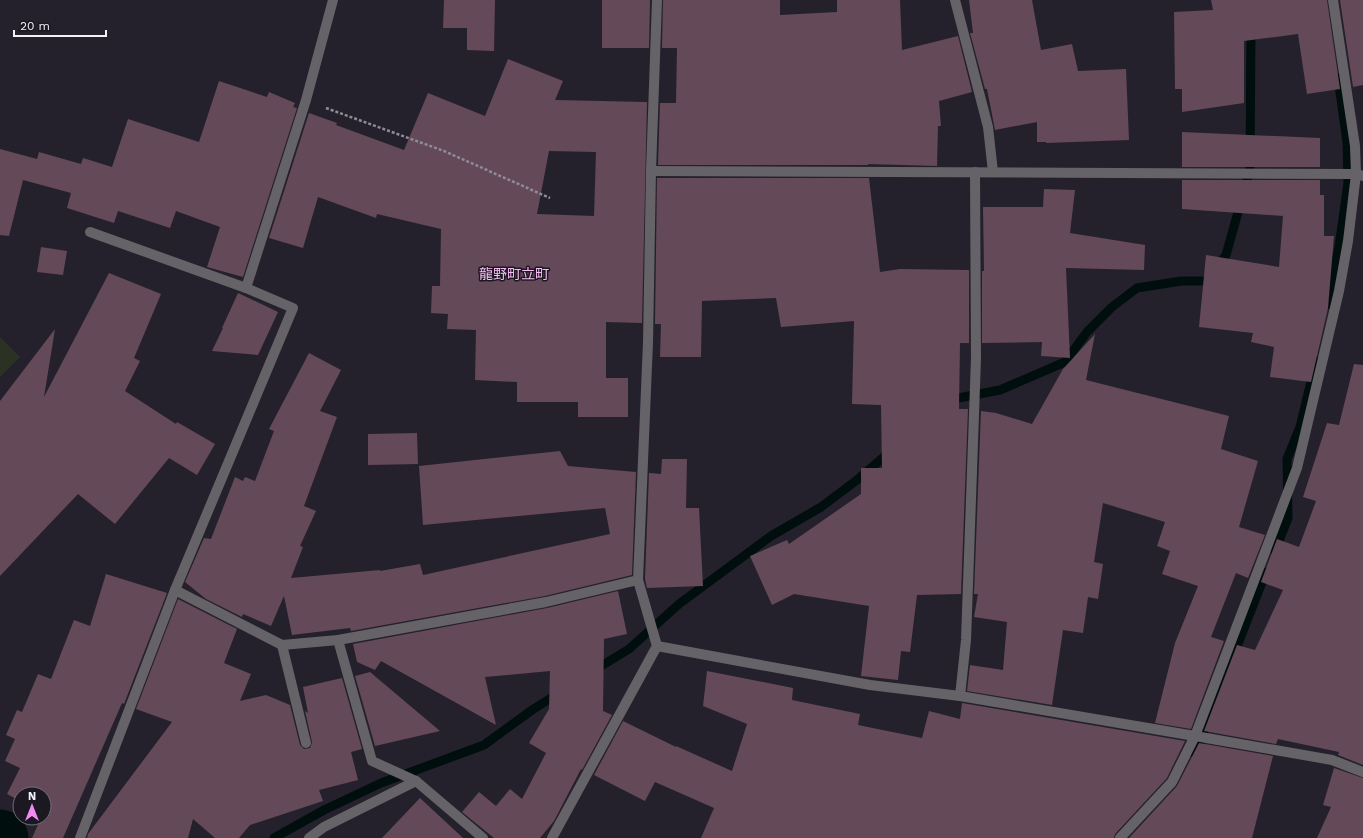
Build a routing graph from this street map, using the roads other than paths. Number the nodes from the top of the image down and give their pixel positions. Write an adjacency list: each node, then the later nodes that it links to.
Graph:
1 (333, 0): 10 (street)
2 (657, 0): 5 (street)
3 (954, 0): 7 (street)
4 (1333, 0): 8 (street)
5 (651, 171): 6 (street); 11 (street)
6 (975, 172): 7 (street); 16 (street)
7 (993, 172): 8 (street)
8 (1359, 175): 17 (street)
9 (90, 232): 10 (street)
10 (246, 288): 12 (street)
11 (638, 580): 13 (street); 15 (street)
12 (175, 590): 14 (street); 21 (street)
13 (338, 640): 14 (street); 20 (street)
14 (282, 645): 18 (street)
15 (658, 646): 16 (street); 24 (street)
16 (960, 696): 17 (street)
17 (1195, 736): 19 (street); 25 (street)
18 (306, 743)
19 (1363, 772)
20 (416, 781): 22 (street); 23 (street)
21 (80, 838)
22 (309, 838)
23 (483, 838)
24 (552, 838)
25 (1120, 838)

